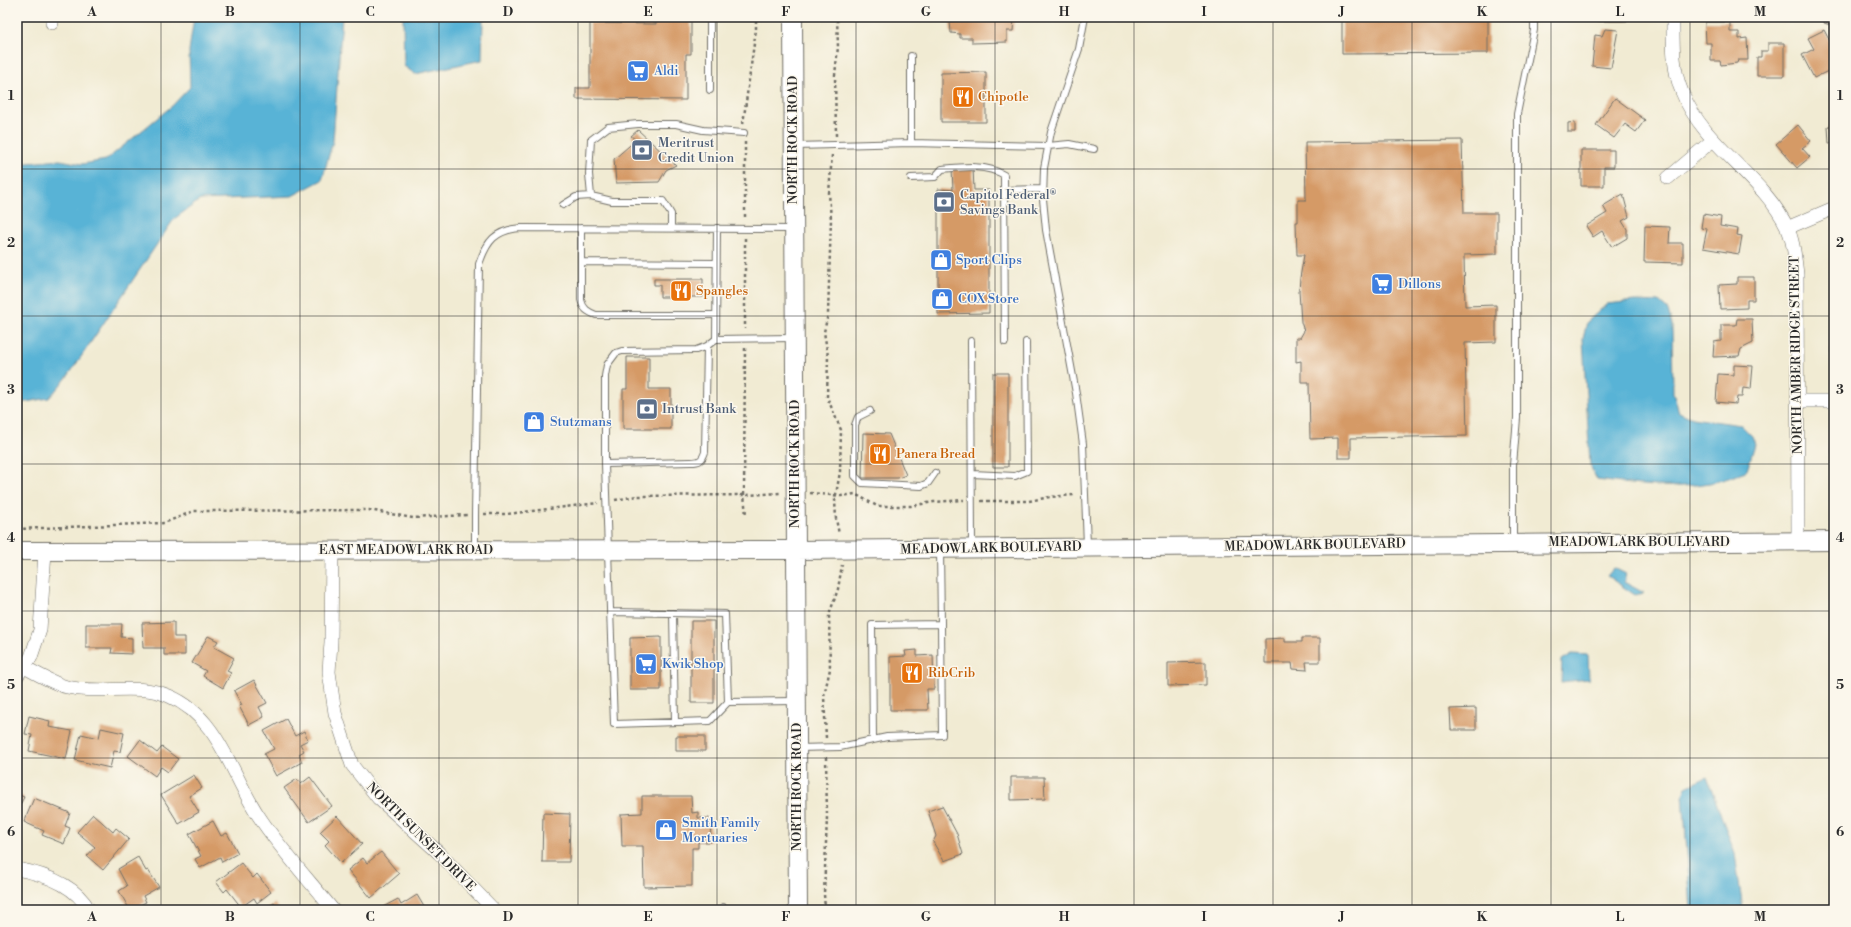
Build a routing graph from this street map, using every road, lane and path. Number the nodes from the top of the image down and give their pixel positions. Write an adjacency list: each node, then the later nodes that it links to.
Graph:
1 (710, 17): 9 (lane)
2 (756, 17): 11 (path)
3 (793, 17): 14 (main road, NORTH ROCK ROAD)
4 (837, 17): 10 (path)
5 (1085, 17): 15 (lane)
6 (1534, 17): 61 (lane)
7 (1673, 17): 12 (street, NORTH AMBER RIDGE STREET)
8 (910, 56): 13 (lane)
9 (710, 90)
10 (836, 125)
11 (744, 133): 22 (lane); 28 (path)
12 (1712, 140): 19 (street); 29 (street, NORTH AMBER RIDGE STREET)
13 (911, 143): 14 (lane); 15 (lane)
14 (793, 146): 30 (main road, NORTH ROCK ROAD)
15 (1048, 146): 16 (lane); 20 (lane)
16 (1094, 149)
17 (830, 158): 50 (path)
18 (911, 178): 21 (lane)
19 (1668, 178)
20 (1043, 189): 21 (lane); 62 (lane)
21 (1004, 190): 38 (lane)
22 (591, 196): 23 (lane); 26 (lane)
23 (563, 206)
24 (1834, 208): 29 (street)
25 (580, 228): 26 (lane); 31 (lane); 55 (lane)
26 (671, 228): 27 (lane)
27 (717, 228): 28 (lane); 32 (lane)
28 (745, 228): 30 (lane); 36 (path)
29 (1787, 228): 41 (street, NORTH AMBER RIDGE STREET)
30 (793, 229): 34 (main road, NORTH ROCK ROAD)
31 (581, 262): 32 (lane); 33 (lane)
32 (716, 263): 33 (lane)
33 (716, 315): 35 (lane)
34 (794, 338): 36 (lane); 68 (main road, NORTH ROCK ROAD)
35 (716, 339): 36 (lane); 40 (lane)
36 (745, 339): 49 (path)
37 (971, 341): 46 (lane)
38 (1005, 342)
39 (1026, 342): 46 (lane)
40 (706, 346): 44 (lane); 44 (lane)
41 (1798, 400): 42 (street); 60 (street, NORTH AMBER RIDGE STREET)
42 (1834, 401)
43 (870, 411): 45 (lane)
44 (605, 464): 54 (lane)
45 (935, 473)
46 (972, 474): 63 (lane)
47 (765, 493): 49 (path)
48 (823, 493): 50 (path)
49 (744, 495): 54 (path); 56 (path)
50 (836, 495): 52 (path); 57 (path)
51 (1074, 495): 53 (path)
52 (965, 500)
53 (985, 501)
54 (606, 502): 55 (path); 67 (lane)
55 (475, 515): 58 (path); 66 (lane)
56 (746, 516)
57 (836, 520)
58 (17, 529)
59 (1834, 540): 60 (main road, MEADOWLARK BOULEVARD)
60 (1798, 541): 61 (main road, MEADOWLARK BOULEVARD)
61 (1513, 543): 62 (main road, MEADOWLARK BOULEVARD)
62 (1087, 547): 63 (main road, MEADOWLARK BOULEVARD)
63 (972, 548): 64 (main road, MEADOWLARK BOULEVARD)
64 (940, 549): 68 (main road, MEADOWLARK BOULEVARD); 74 (lane)
65 (332, 550): 66 (main road, EAST MEADOWLARK ROAD); 70 (main road, EAST MEADOWLARK ROAD); 85 (street, NORTH SUNSET DRIVE)
66 (476, 550): 67 (main road, EAST MEADOWLARK ROAD)
67 (608, 550): 68 (main road, EAST MEADOWLARK ROAD); 72 (lane)
68 (796, 550): 76 (main road, NORTH ROCK ROAD)
69 (17, 551): 70 (main road, EAST MEADOWLARK ROAD)
70 (45, 551): 75 (street)
71 (842, 564): 81 (path)
72 (610, 612): 73 (lane); 78 (lane)
73 (673, 613): 77 (lane); 78 (lane)
74 (941, 624): 79 (lane); 79 (lane)
75 (20, 671): 84 (street)
76 (796, 701): 77 (lane); 80 (main road, NORTH ROCK ROAD)
77 (728, 702): 78 (lane)
78 (675, 722)
79 (873, 740): 81 (lane)
80 (796, 748): 81 (lane); 86 (main road, NORTH ROCK ROAD)
81 (826, 748): 87 (path)
82 (17, 869): 83 (street)
83 (90, 910)
84 (333, 910)
85 (494, 910)
86 (798, 910)
87 (825, 910)

